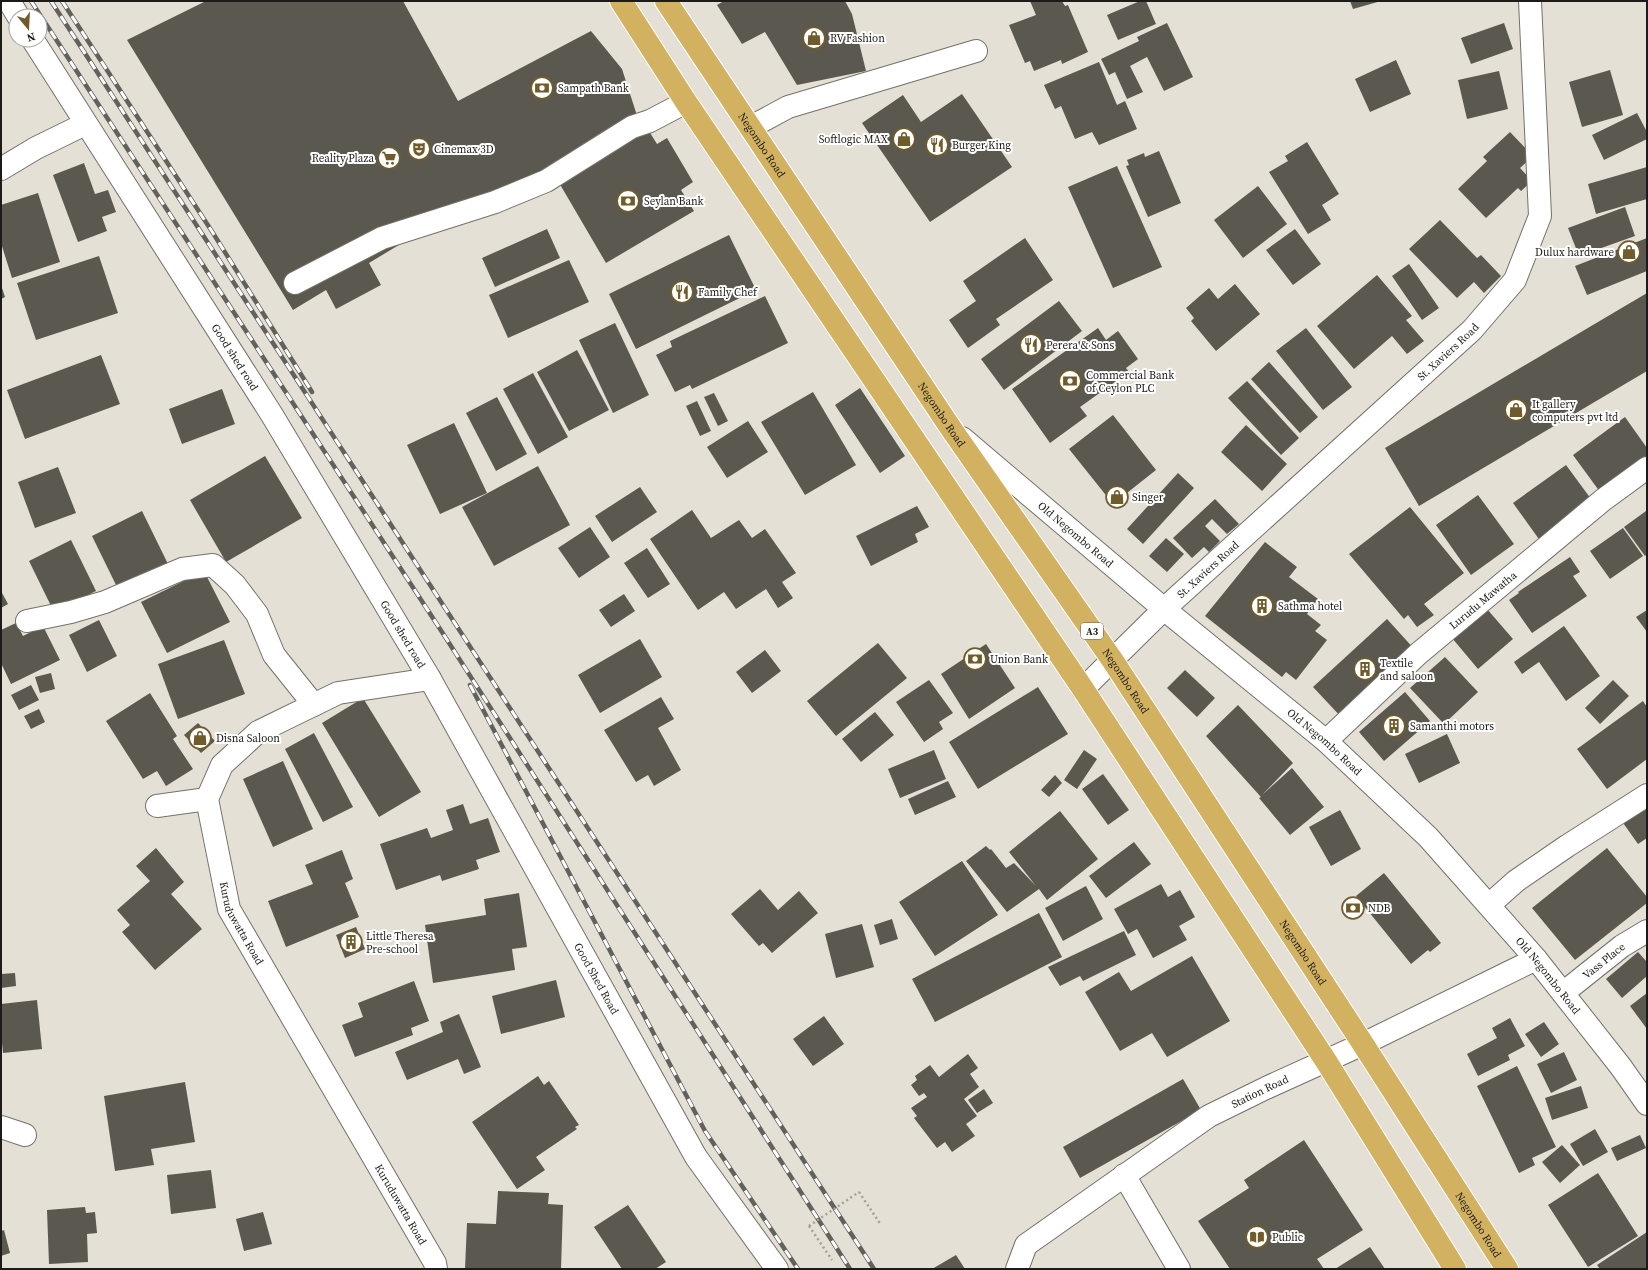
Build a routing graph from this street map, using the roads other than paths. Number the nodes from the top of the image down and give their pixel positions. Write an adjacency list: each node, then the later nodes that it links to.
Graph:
1 (621, 1): 6 (highway)
2 (666, 1): 8 (highway, Negombo Road / A3)
3 (1530, 1): 13 (street, St. Xaviers Road)
4 (38, 48): 7 (street, Good shed road)
5 (976, 51): 8 (street)
6 (686, 102): 10 (street); 17 (highway)
7 (85, 124): 9 (street); 16 (street, Good shed road)
8 (751, 127): 11 (highway, Negombo Road / A3)
9 (1, 170)
10 (295, 283)
11 (952, 430): 13 (street, Old Negombo Road); 15 (highway, Negombo Road / A3)
12 (1647, 468): 19 (street, Lurudu Mawatha)
13 (1164, 609): 15 (street, St. Xaviers Road); 19 (street, Old Negombo Road)
14 (27, 620): 18 (street)
15 (1113, 661): 17 (street, St. Xaviers Road); 27 (highway, Negombo Road / A3)
16 (430, 678): 18 (street); 34 (street, Good Shed Road)
17 (1082, 690): 28 (highway)
18 (314, 705): 21 (street)
19 (1326, 741): 23 (street, Old Negombo Road)
20 (1647, 795): 23 (street)
21 (207, 799): 22 (street); 33 (street, Kuruduwatta Road)
22 (157, 806)
23 (1489, 905): 25 (street, Old Negombo Road)
24 (1647, 931): 26 (street, Vass Place)
25 (1536, 959): 26 (street, Old Negombo Road); 27 (street, Station Road)
26 (1563, 993): 29 (street, Old Negombo Road)
27 (1364, 1044): 28 (street, Station Road); 38 (highway, Negombo Road / A3)
28 (1326, 1061): 32 (street, Station Road); 37 (highway)
29 (1647, 1104)
30 (1, 1127): 31 (street)
31 (25, 1135)
32 (1124, 1175): 35 (street, Station Road); 36 (street)
33 (436, 1269)
34 (777, 1269)
35 (1017, 1269)
36 (1179, 1269)
37 (1455, 1269)
38 (1507, 1269)

